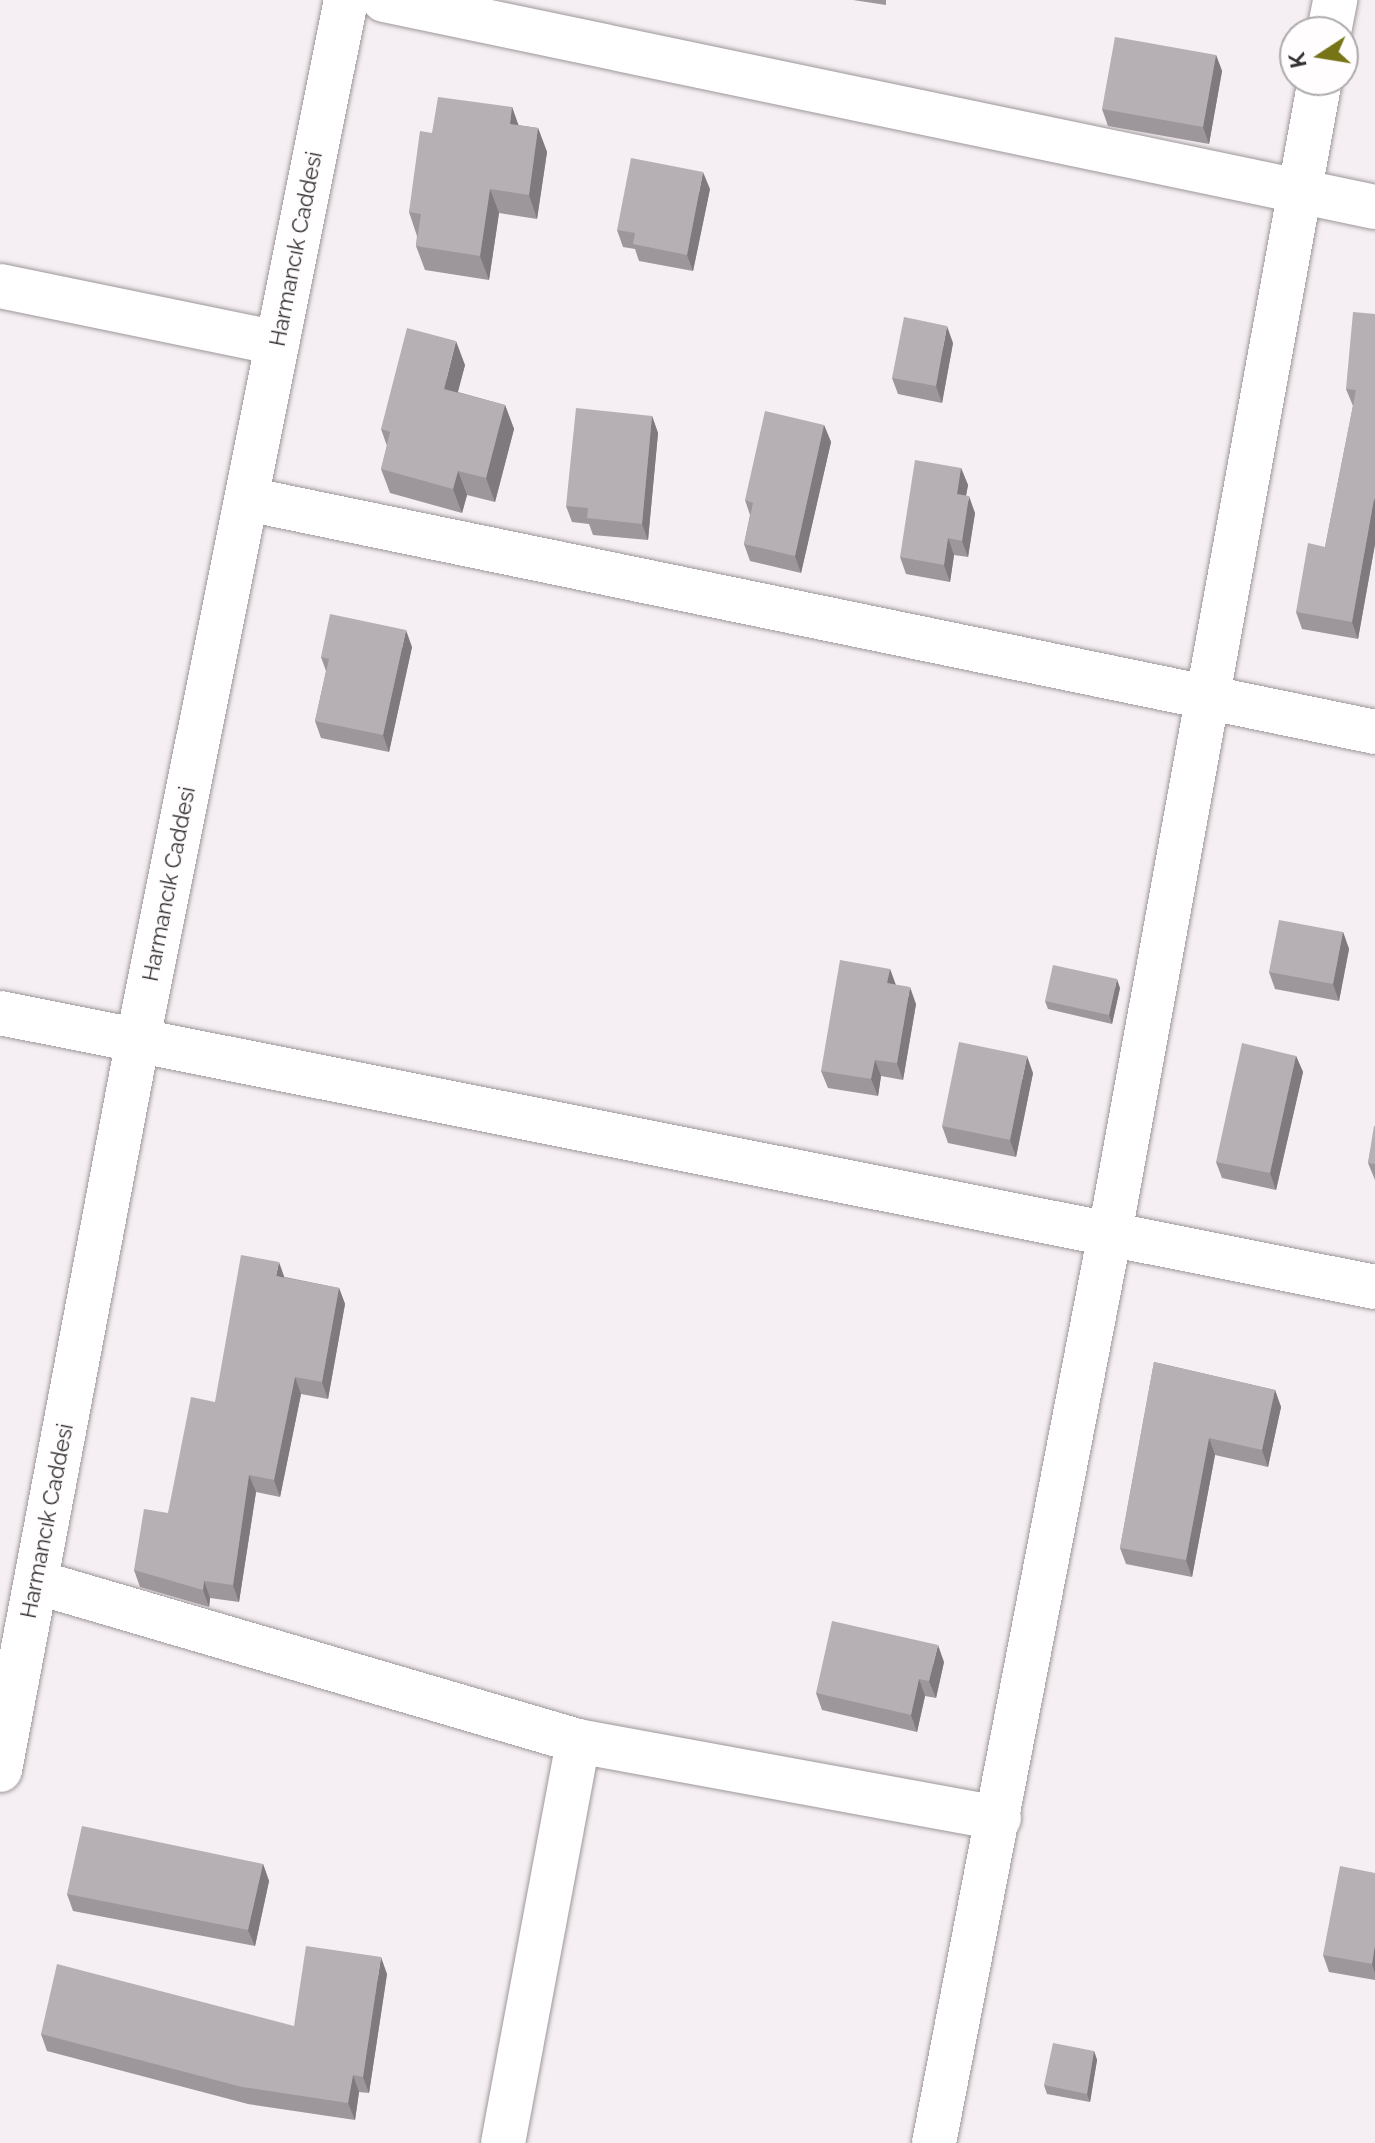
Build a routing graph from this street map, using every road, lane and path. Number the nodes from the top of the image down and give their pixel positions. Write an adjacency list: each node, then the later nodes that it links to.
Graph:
1 (346, 0): 7 (street, Harmancık Caddesi)
2 (384, 0): 4 (street)
3 (1317, 96): 4 (street)
4 (1299, 191): 5 (street); 9 (street)
5 (1375, 207)
6 (0, 286): 7 (street)
7 (277, 343): 8 (street, Harmancık Caddesi)
8 (247, 499): 9 (street); 12 (street, Harmancık Caddesi)
9 (1205, 697): 10 (street); 13 (street)
10 (1375, 732)
11 (0, 1013): 12 (street)
12 (137, 1044): 13 (street); 15 (street, Harmancık Caddesi)
13 (1110, 1233): 14 (street); 18 (street)
14 (1375, 1287)
15 (36, 1582): 16 (street); 17 (street, Harmancık Caddesi)
16 (578, 1741): 18 (street); 19 (street)
17 (0, 1770)
18 (999, 1818): 20 (street)
19 (503, 2143)
20 (934, 2143)

